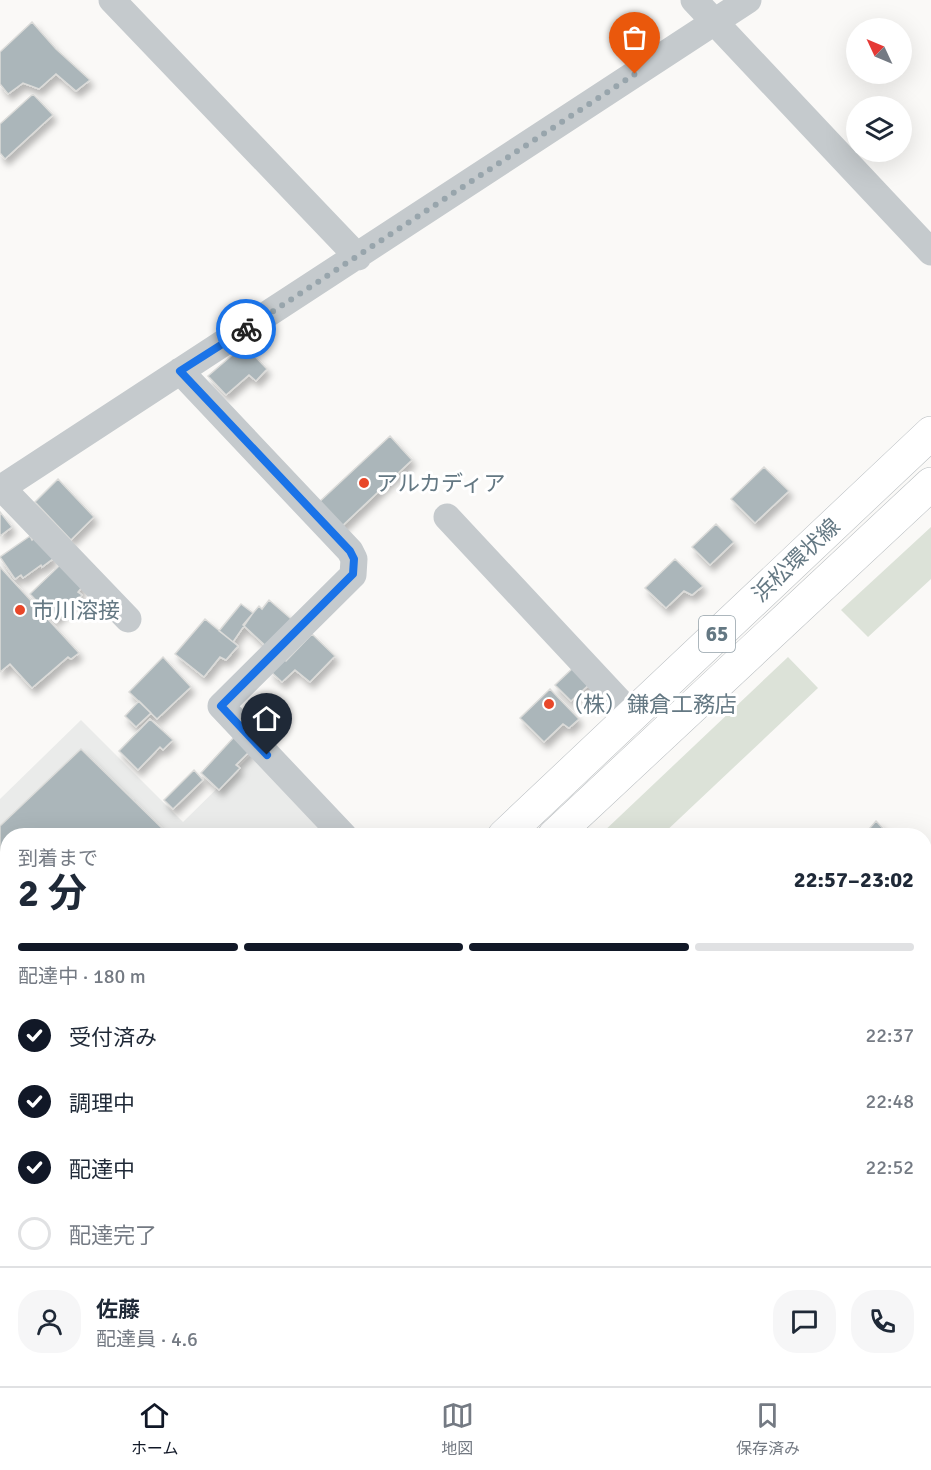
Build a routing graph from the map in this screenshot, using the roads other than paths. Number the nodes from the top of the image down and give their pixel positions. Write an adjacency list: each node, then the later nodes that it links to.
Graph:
1 (111, 0): 6 (street)
2 (694, 0): 4 (street)
3 (748, 0): 4 (street)
4 (714, 22): 5 (street); 6 (street)
5 (931, 252)
6 (358, 257): 7 (street)
7 (180, 371): 10 (street); 14 (street)
8 (931, 433): 13 (main road, 浜松環状線 / 65)
9 (931, 484): 16 (main road, 浜松環状線 / 65)
10 (1, 489): 12 (street)
11 (447, 517): 13 (street)
12 (128, 619)
13 (632, 715): 15 (main road, 浜松環状線 / 65)
14 (336, 828)
15 (512, 828)
16 (563, 828)

